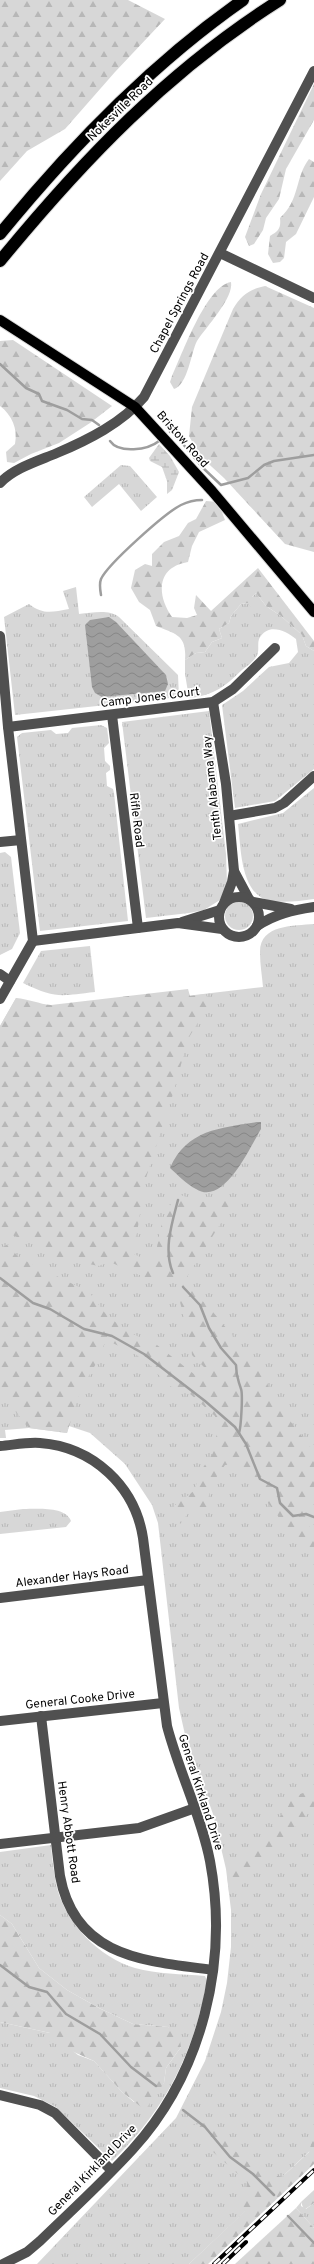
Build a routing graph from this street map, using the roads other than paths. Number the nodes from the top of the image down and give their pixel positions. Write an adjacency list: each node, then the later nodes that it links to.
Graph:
1 (243, 0): 4 (highway, Nokesville Road)
2 (280, 0): 6 (highway, Nokesville Road)
3 (314, 71): 5 (street, Chapel Springs Road)
4 (1, 232)
5 (220, 253): 7 (street); 9 (street, Chapel Springs Road)
6 (0, 261)
7 (314, 298)
8 (0, 320): 9 (main road, Bristow Road)
9 (135, 407): 10 (street, Chapel Springs Road); 11 (main road, Bristow Road)
10 (0, 483)
11 (314, 612)
12 (0, 636): 16 (street)
13 (275, 648): 14 (street, Camp Jones Court)
14 (213, 702): 15 (street, Camp Jones Court); 18 (street, Tenth Alabama Way)
15 (112, 715): 16 (street, Camp Jones Court); 28 (street, Rifle Road)
16 (8, 727): 19 (street)
17 (314, 776): 18 (street)
18 (229, 816): 21 (street, Tenth Alabama Way)
19 (20, 840): 20 (street); 30 (street)
20 (0, 842)
21 (234, 871): 22 (street, Tenth Alabama Way); 23 (street, Tenth Alabama Way)
22 (251, 901): 23 (street); 25 (street); 27 (street)
23 (222, 906): 26 (street); 29 (street)
24 (314, 907): 25 (street)
25 (295, 910): 27 (street)
26 (178, 923): 28 (street); 29 (street)
27 (257, 926): 29 (street)
28 (138, 928): 30 (street)
29 (222, 929)
30 (33, 940): 32 (street)
31 (0, 974): 32 (street)
32 (10, 980): 33 (street)
33 (0, 999)
34 (0, 1446): 35 (street, General Kirkland Drive)
35 (148, 1580): 36 (street, Alexander Hays Road); 37 (street, General Kirkland Drive)
36 (0, 1598)
37 (163, 1703): 38 (street, General Cooke Drive); 40 (street, General Kirkland Drive)
38 (41, 1716): 39 (street, General Cooke Drive); 41 (street, Henry Abbott Road)
39 (0, 1721)
40 (194, 1808): 41 (street); 43 (street, General Kirkland Drive)
41 (55, 1837): 42 (street); 43 (street, Henry Abbott Road)
42 (0, 1844)
43 (213, 1970): 45 (street, General Kirkland Drive)
44 (0, 2095): 45 (street)
45 (111, 2170): 46 (street, General Kirkland Drive)
46 (3, 2264)

